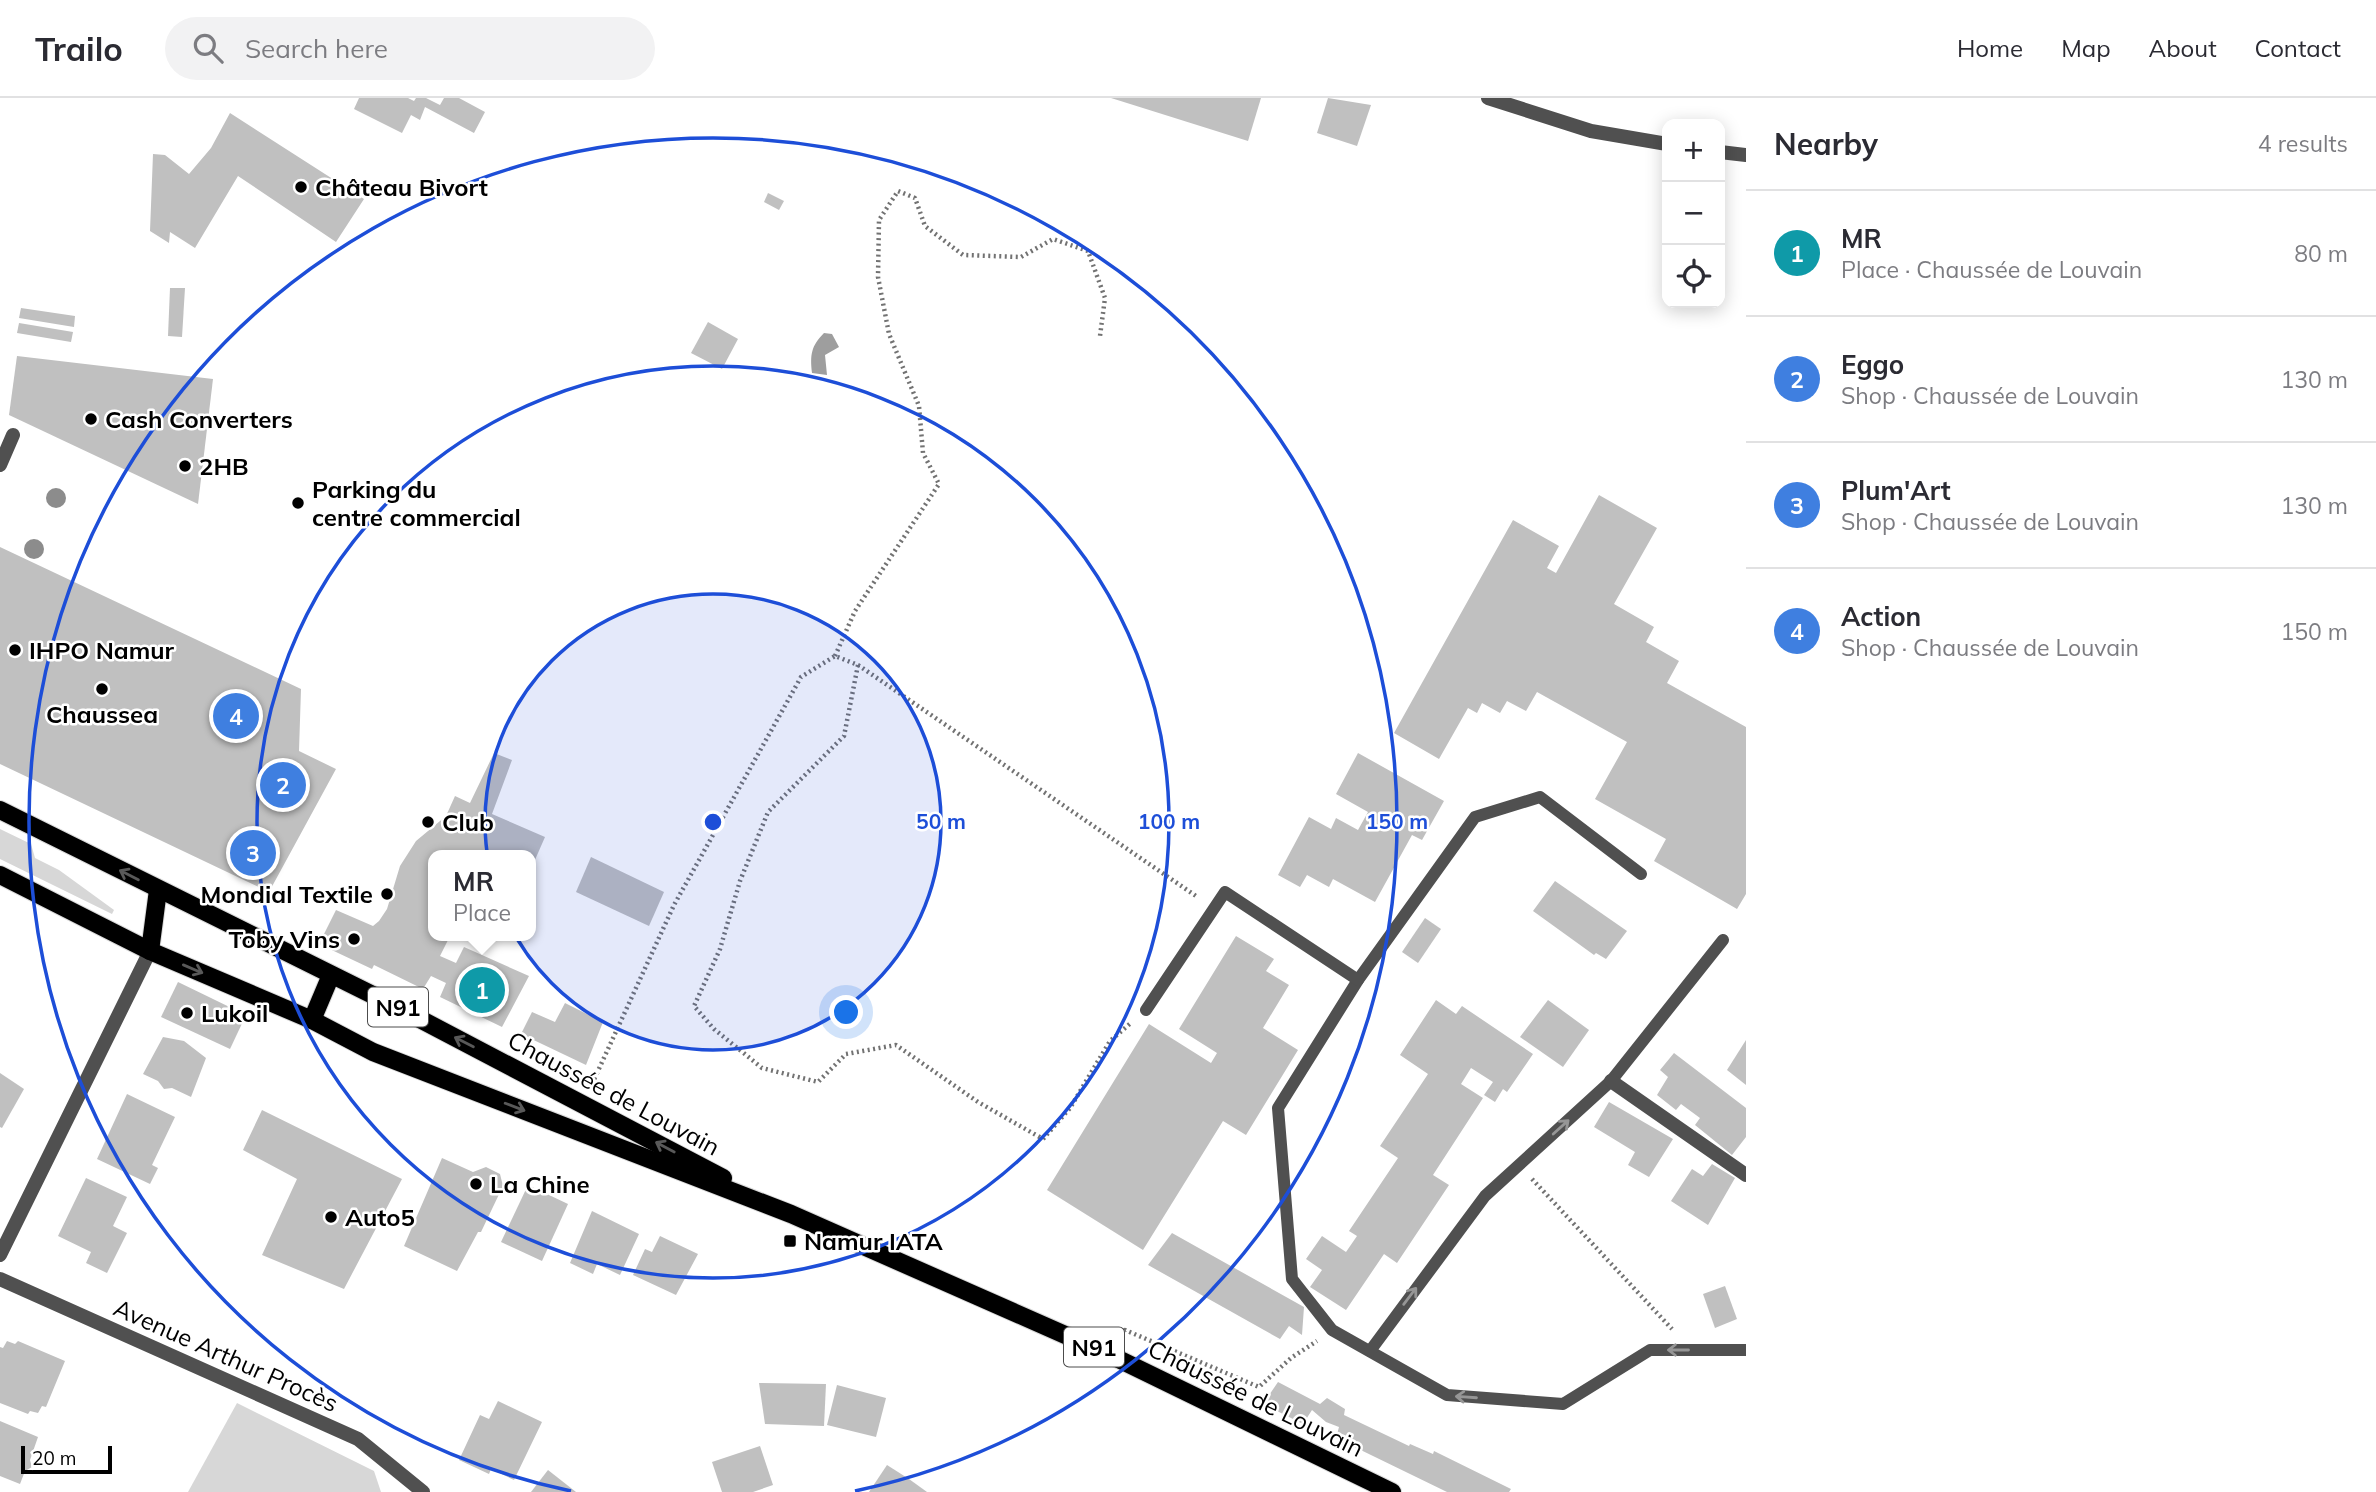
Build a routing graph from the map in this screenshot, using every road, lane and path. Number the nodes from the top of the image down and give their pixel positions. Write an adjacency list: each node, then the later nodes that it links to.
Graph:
1 (1488, 98): 2 (street)
2 (1662, 143)
3 (1725, 153): 4 (street)
4 (1746, 155)
5 (1100, 336): 8 (path)
6 (13, 435): 7 (street)
7 (0, 465)
8 (835, 656): 9 (path); 22 (path)
9 (858, 665): 14 (path); 19 (path)
10 (0, 810): 13 (main road, Chaussée de Louvain / N91, one-way to 10)
11 (1641, 874): 18 (lane)
12 (0, 875): 16 (main road, Chaussée de Louvain / N91)
13 (158, 890): 16 (main road); 17 (main road, Chaussée de Louvain / N91)
14 (1225, 892): 18 (lane); 19 (lane)
15 (1723, 940): 21 (lane)
16 (150, 951): 20 (main road, Chaussée de Louvain / N91, one-way to 20); 26 (street)
17 (331, 975): 20 (main road); 22 (main road, Chaussée de Louvain / N91, one-way to 17)
18 (1358, 980): 28 (lane)
19 (1146, 1010)
20 (312, 1020): 25 (main road, Chaussée de Louvain / N91, one-way to 25)
21 (1611, 1081): 23 (street); 31 (lane, one-way to 21)
22 (582, 1102): 25 (main road, Chaussée de Louvain / N91, one-way to 22)
23 (1746, 1175)
24 (1535, 1182): 29 (path)
25 (790, 1214): 32 (main road, Chaussée de Louvain / N91)
26 (0, 1255)
27 (0, 1279): 33 (street, Avenue Arthur Procès)
28 (1332, 1331): 31 (lane); 32 (path)
29 (1691, 1350): 30 (lane); 31 (lane, one-way to 31)
30 (1746, 1350)
31 (1370, 1351)
32 (1106, 1353): 34 (main road, Chaussée de Louvain / N91)
33 (423, 1492)
34 (1392, 1492)

